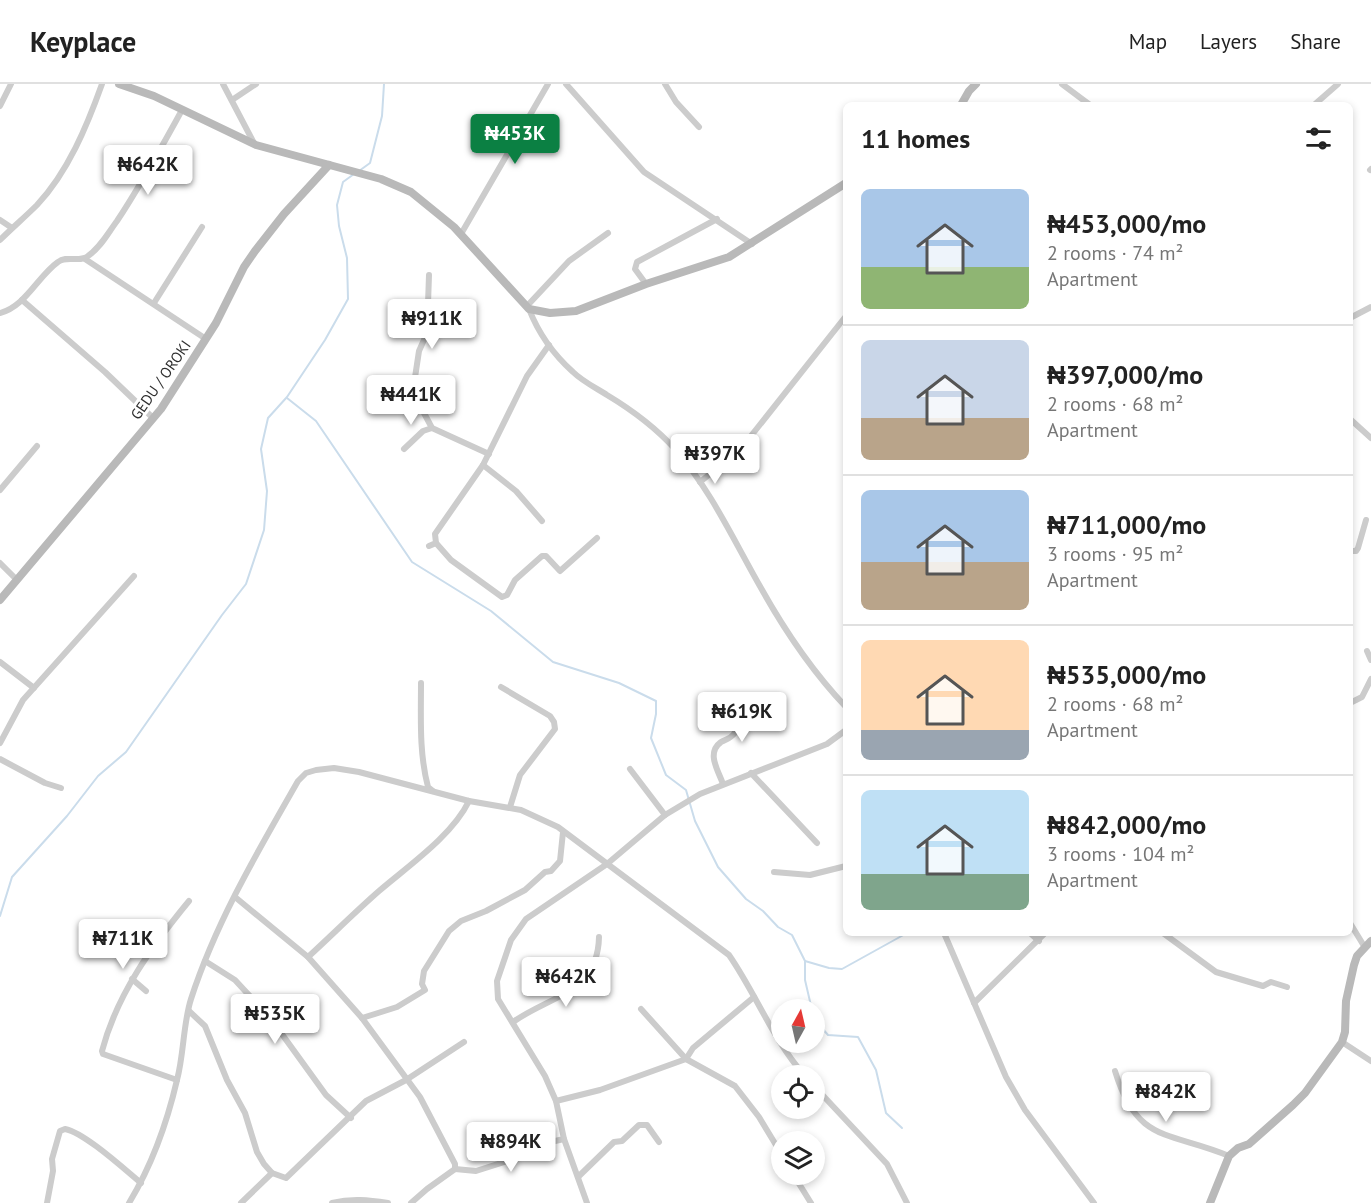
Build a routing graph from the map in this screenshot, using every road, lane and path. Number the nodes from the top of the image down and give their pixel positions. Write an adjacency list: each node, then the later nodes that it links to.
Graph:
1 (11, 84): 17 (street)
2 (102, 84): 26 (street)
3 (119, 84): 18 (main road)
4 (222, 84): 13 (street)
5 (256, 84): 13 (street)
6 (548, 84): 28 (street)
7 (577, 84): 12 (street)
8 (665, 84): 19 (street)
9 (1062, 84): 15 (street)
10 (1338, 84): 16 (street)
11 (971, 86): 14 (main road)
12 (568, 87): 23 (street)
13 (232, 100): 20 (street)
14 (963, 102)
15 (1086, 102)
16 (1317, 102)
17 (0, 106)
18 (182, 110): 20 (main road); 31 (street)
19 (699, 127)
20 (256, 146): 21 (main road)
21 (329, 165): 28 (main road); 41 (main road, GEDU / OROKI)
22 (843, 185): 30 (main road)
23 (717, 219): 30 (street); 33 (street)
24 (0, 220): 26 (street)
25 (202, 227): 35 (street)
26 (12, 228): 29 (street)
27 (609, 233): 36 (street)
28 (461, 234): 36 (main road)
29 (0, 240)
30 (752, 244): 33 (main road)
31 (85, 259): 34 (street); 35 (street)
32 (429, 275): 45 (street)
33 (646, 284): 36 (main road)
34 (22, 300): 38 (street); 43 (street)
35 (154, 303): 41 (street)
36 (528, 307): 42 (street)
37 (1371, 307): 39 (street)
38 (0, 313)
39 (1353, 316)
40 (843, 324): 51 (street)
41 (206, 339): 43 (main road, GEDU / OROKI)
42 (549, 345): 49 (street); 51 (street)
43 (153, 418): 59 (main road, GEDU / OROKI)
44 (1353, 422): 46 (street)
45 (432, 428): 48 (street); 49 (street)
46 (1371, 438)
47 (37, 446): 52 (street)
48 (404, 449)
49 (489, 454): 50 (street)
50 (483, 465): 54 (street); 55 (street)
51 (700, 482): 70 (street)
52 (0, 490)
53 (1366, 520): 56 (street)
54 (542, 521)
55 (597, 538)
56 (1353, 551)
57 (0, 563): 59 (street)
58 (134, 576): 67 (street)
59 (17, 580): 60 (main road, GEDU / OROKI)
60 (0, 600)
61 (1367, 651): 62 (street)
62 (1371, 660)
63 (0, 662): 67 (street)
64 (1371, 679): 69 (street)
65 (421, 683): 78 (street)
66 (501, 687): 80 (street)
67 (34, 688): 72 (street)
68 (752, 696): 76 (street)
69 (1353, 702)
70 (843, 704)
71 (843, 732): 75 (street)
72 (0, 742)
73 (0, 759): 77 (street)
74 (630, 769): 81 (street)
75 (751, 773): 76 (street); 83 (street)
76 (723, 784): 81 (street)
77 (61, 788)
78 (436, 793): 79 (street); 87 (street)
79 (469, 801): 80 (street); 97 (street)
80 (510, 807): 82 (street)
81 (665, 815): 84 (street)
82 (563, 832): 84 (street); 106 (street)
83 (817, 843)
84 (607, 864): 102 (street); 107 (street)
85 (843, 867): 86 (street)
86 (774, 872)
87 (235, 897): 97 (street); 98 (street)
88 (189, 901): 99 (street)
89 (1353, 926): 96 (street)
90 (945, 936): 103 (street)
91 (1033, 936): 95 (street)
92 (1043, 936): 95 (street)
93 (1167, 936): 100 (street)
94 (599, 937): 107 (street)
95 (1039, 941): 103 (street)
96 (1368, 943): 109 (main road)
97 (308, 957): 106 (street)
98 (205, 961): 105 (street); 118 (street)
99 (132, 979): 101 (street); 114 (street)
100 (1287, 987)
101 (146, 991)
102 (754, 997): 110 (street); 112 (street)
103 (974, 1003): 137 (street)
104 (641, 1009): 110 (street)
105 (189, 1011): 114 (street); 124 (street)
106 (362, 1018): 115 (street)
107 (513, 1022): 117 (street)
108 (464, 1042): 115 (street)
109 (1342, 1042): 111 (street); 122 (main road)
110 (686, 1059): 117 (street); 119 (street)
111 (1371, 1061)
112 (796, 1065)
113 (1114, 1071): 122 (street)
114 (177, 1080): 126 (street)
115 (406, 1080): 118 (street); 123 (street)
116 (825, 1098): 136 (street)
117 (556, 1101): 120 (street)
118 (351, 1118): 124 (street)
119 (771, 1137)
120 (564, 1139): 123 (street); 125 (street)
121 (658, 1142): 125 (street)
122 (1229, 1156): 138 (main road)
123 (455, 1169): 133 (street)
124 (272, 1173): 130 (street)
125 (578, 1177): 134 (street)
126 (141, 1183): 128 (street); 129 (street)
127 (800, 1185): 135 (street)
128 (47, 1203)
129 (129, 1203)
130 (241, 1203)
131 (332, 1203): 132 (street)
132 (388, 1203)
133 (411, 1203)
134 (587, 1203)
135 (811, 1203)
136 (907, 1203)
137 (1094, 1203)
138 (1210, 1203)

